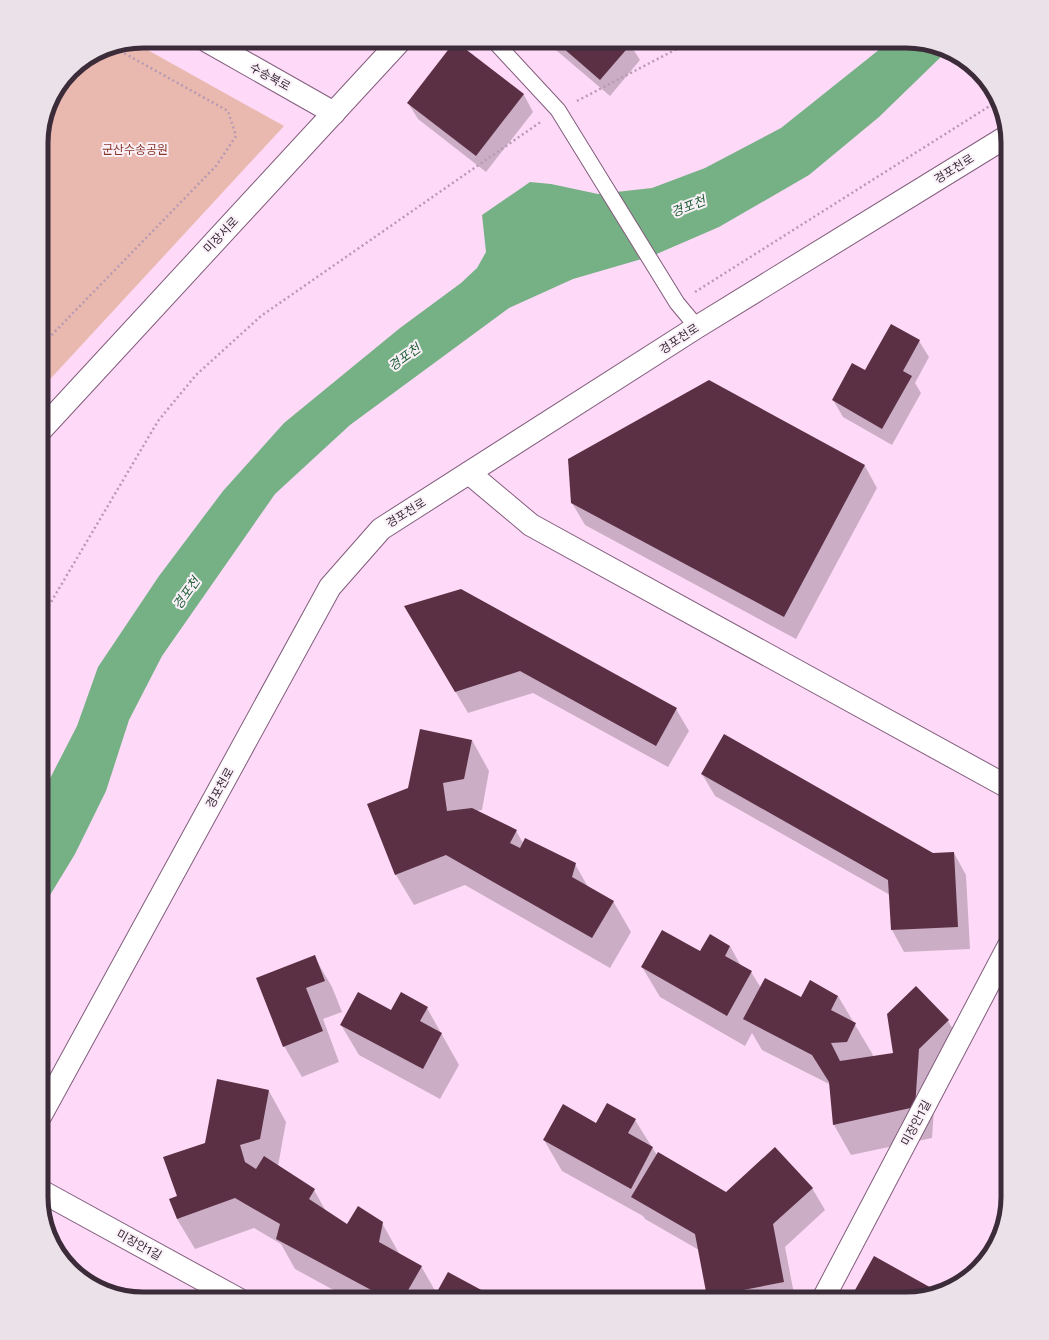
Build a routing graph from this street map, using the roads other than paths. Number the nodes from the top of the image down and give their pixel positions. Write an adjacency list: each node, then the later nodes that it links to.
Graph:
1 (219, 48): 4 (street, 수송북로)
2 (394, 48): 4 (street, 미장서로)
3 (500, 48): 6 (lane)
4 (334, 113): 7 (street, 미장서로)
5 (1001, 140): 6 (street, 경포천로)
6 (696, 327): 8 (street, 경포천로)
7 (48, 422)
8 (469, 473): 9 (street); 11 (street, 경포천로)
9 (1001, 783)
10 (1001, 961): 14 (street, 미장안1길)
11 (48, 1102)
12 (48, 1195): 13 (street, 미장안1길)
13 (225, 1292)
14 (827, 1292)

